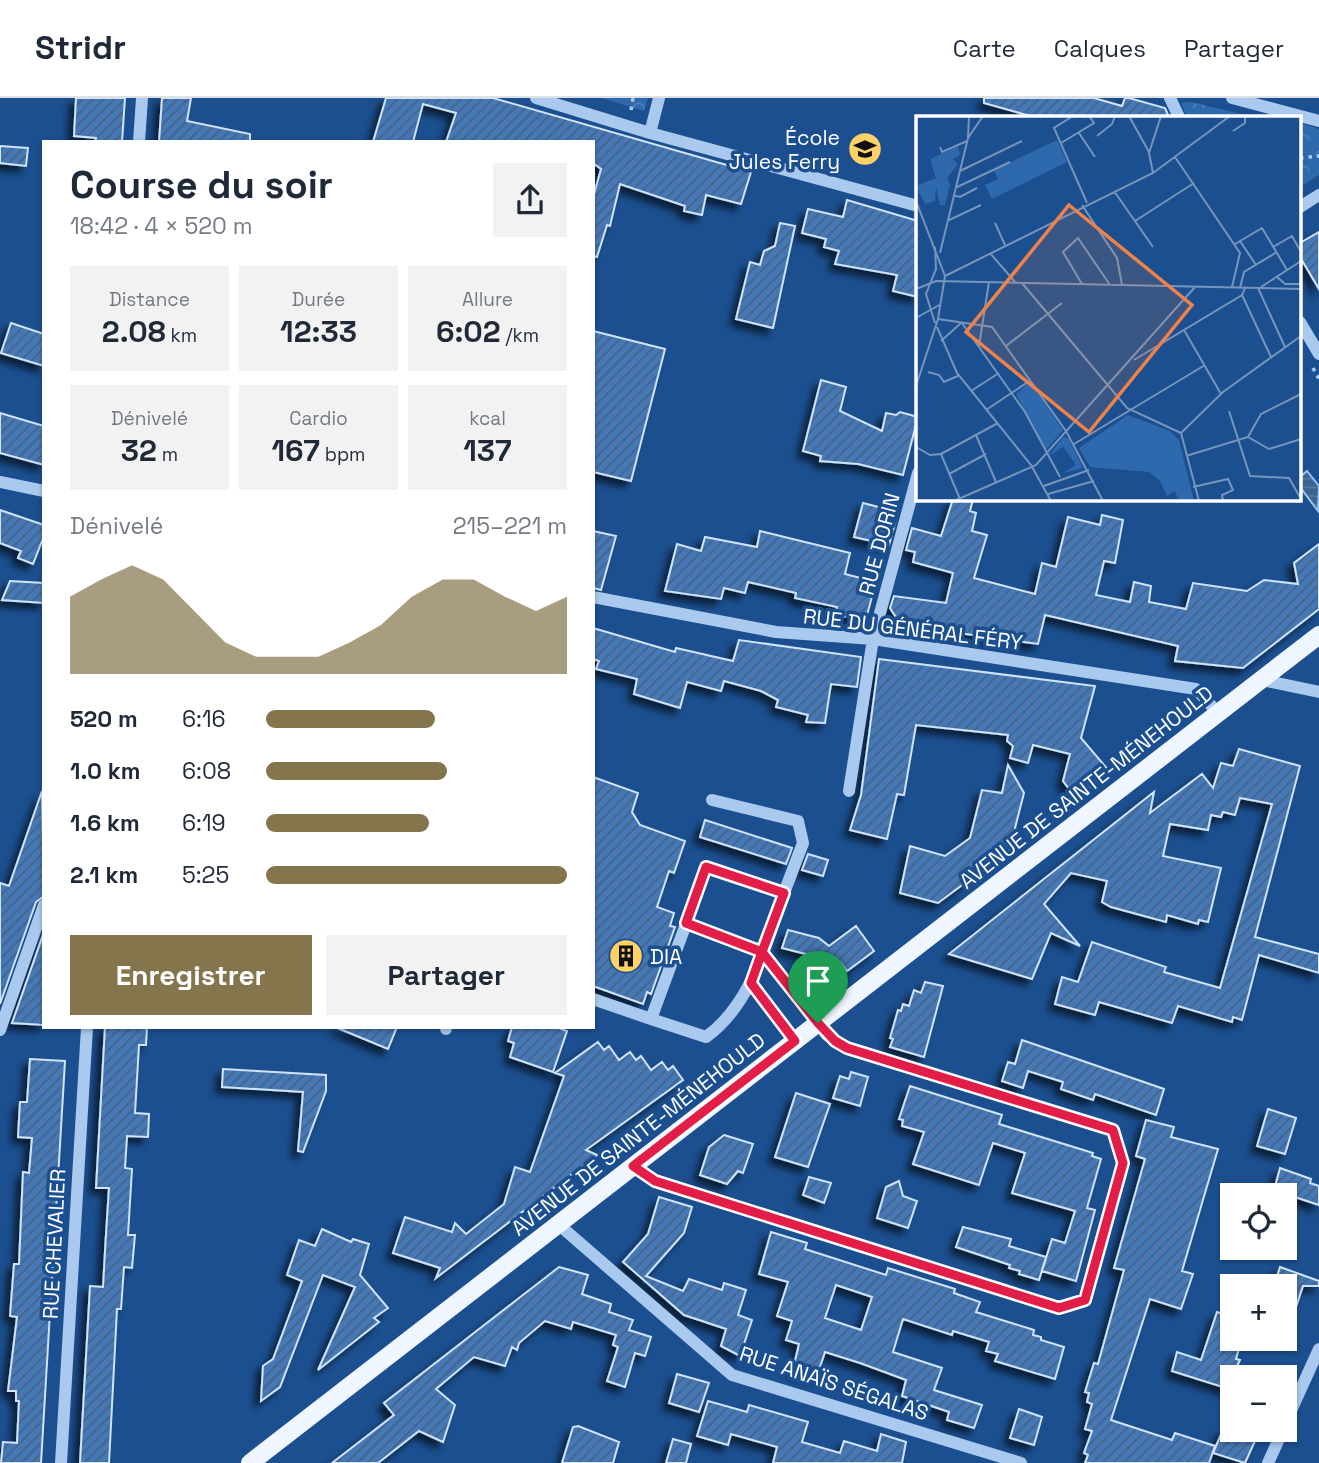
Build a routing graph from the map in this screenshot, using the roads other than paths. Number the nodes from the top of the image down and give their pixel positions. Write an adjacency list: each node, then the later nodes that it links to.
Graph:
1 (142, 98): 10 (street)
2 (536, 98): 9 (street)
3 (659, 98): 9 (street)
4 (1170, 98): 7 (street)
5 (1232, 98): 6 (street)
6 (1268, 102): 8 (street)
7 (1179, 116)
8 (1319, 121)
9 (650, 133): 12 (street)
10 (139, 140)
11 (1319, 195): 13 (street)
12 (916, 205)
13 (1302, 205)
14 (1302, 325): 15 (street)
15 (1319, 354)
16 (916, 481): 21 (street, RUE DORIN)
17 (0, 482): 18 (street)
18 (42, 491)
19 (595, 597): 21 (street, RUE DU GÉNÉRAL FÉRY)
20 (1319, 635): 22 (main road, AVENUE DE SAINTE-MÉNEHOULD)
21 (873, 639): 24 (street, RUE DU GÉNÉRAL FÉRY); 25 (street, RUE DORIN)
22 (1262, 680): 23 (street); 24 (main road, AVENUE DE SAINTE-MÉNEHOULD)
23 (1319, 692)
24 (1218, 713): 34 (main road, AVENUE DE SAINTE-MÉNEHOULD)
25 (849, 790)
26 (712, 800): 27 (street)
27 (784, 893): 29 (street); 30 (street)
28 (42, 911): 36 (street)
29 (686, 923): 30 (street); 33 (street)
30 (762, 952): 31 (street); 34 (street)
31 (751, 983): 33 (street); 37 (street)
32 (595, 1000): 33 (street)
33 (651, 1019)
34 (818, 1023): 37 (main road, AVENUE DE SAINTE-MÉNEHOULD); 38 (street)
35 (87, 1029): 43 (street, RUE CHEVALIER)
36 (0, 1030)
37 (795, 1041): 38 (main road, AVENUE DE SAINTE-MÉNEHOULD)
38 (633, 1166): 39 (main road, AVENUE DE SAINTE-MÉNEHOULD)
39 (558, 1224): 44 (main road, AVENUE DE SAINTE-MÉNEHOULD); 45 (street, RUE ANAÏS SÉGALAS)
40 (1319, 1349): 41 (street)
41 (1297, 1399)
42 (1278, 1442): 46 (street)
43 (61, 1463)
44 (250, 1463)
45 (1021, 1463)
46 (1268, 1463)

